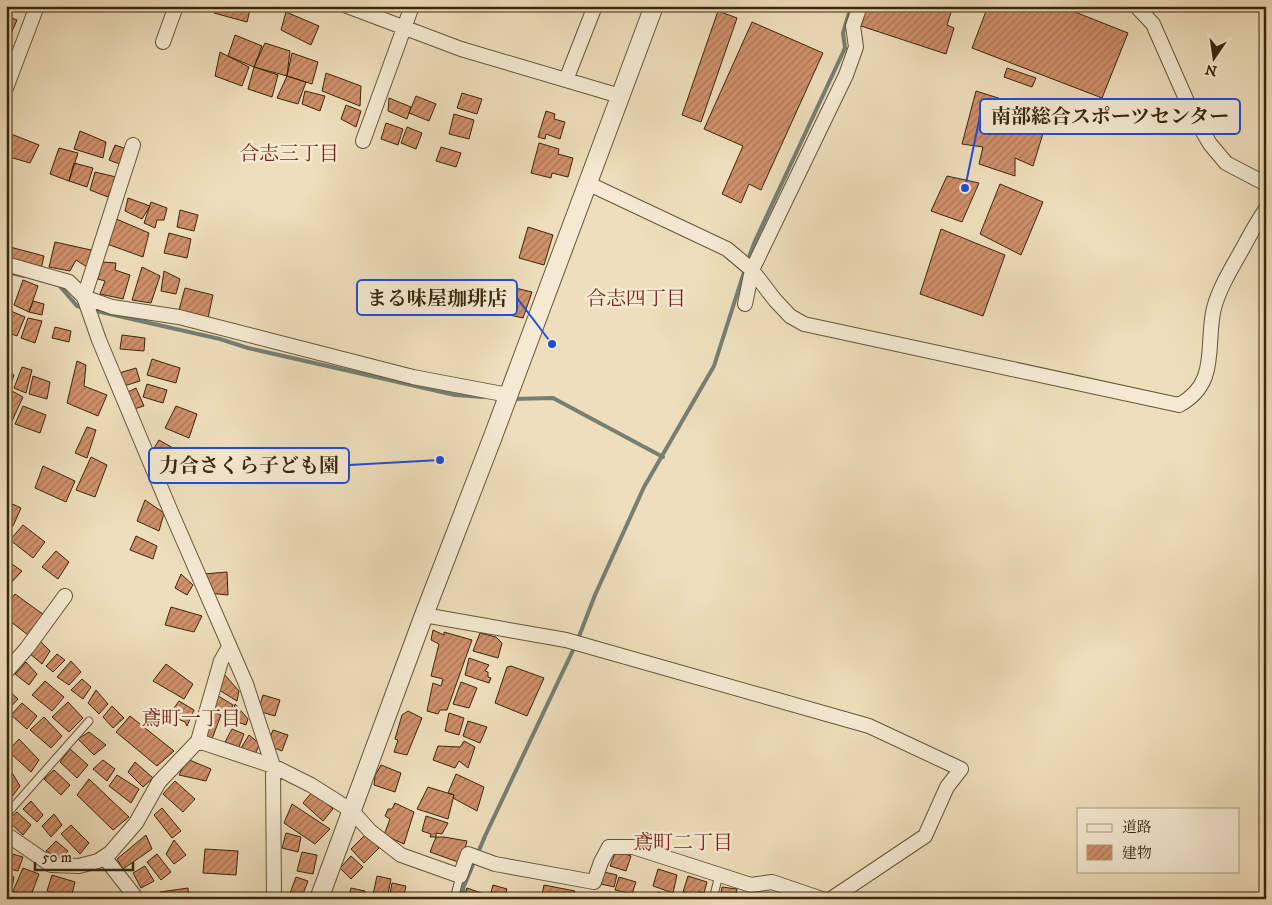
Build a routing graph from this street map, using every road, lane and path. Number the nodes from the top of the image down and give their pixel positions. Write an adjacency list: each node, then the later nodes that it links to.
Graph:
1 (37, 6): 12 (street)
2 (176, 6): 10 (street)
3 (347, 6): 9 (street)
4 (412, 6): 9 (street)
5 (654, 6): 13 (street)
6 (860, 6): 20 (street)
7 (1136, 6): 17 (street)
8 (594, 7): 11 (street)
9 (403, 27): 11 (street); 14 (street)
10 (163, 42)
11 (566, 80): 13 (street)
12 (6, 88)
13 (620, 96): 16 (street)
14 (363, 141)
15 (133, 145): 21 (street)
16 (587, 183): 20 (street); 23 (street)
17 (1266, 184)
18 (1266, 209): 20 (street)
19 (6, 264): 21 (street)
20 (752, 270): 22 (street)
21 (84, 297): 23 (street); 26 (street)
22 (745, 304)
23 (508, 394): 25 (street)
24 (65, 596): 27 (street)
25 (424, 615): 31 (street); 43 (street)
26 (229, 647): 29 (street); 30 (street)
27 (6, 672)
28 (89, 721): 32 (lane)
29 (198, 741): 30 (street); 34 (street)
30 (274, 766): 31 (street); 38 (street)
31 (352, 810): 36 (street); 39 (street)
32 (6, 816)
33 (6, 834): 34 (street)
34 (104, 857): 37 (street)
35 (719, 875): 36 (street); 41 (lane); 42 (street)
36 (460, 876): 40 (lane)
37 (137, 899)
38 (274, 899)
39 (319, 899)
40 (454, 899)
41 (713, 899)
42 (822, 899)
43 (831, 899)

